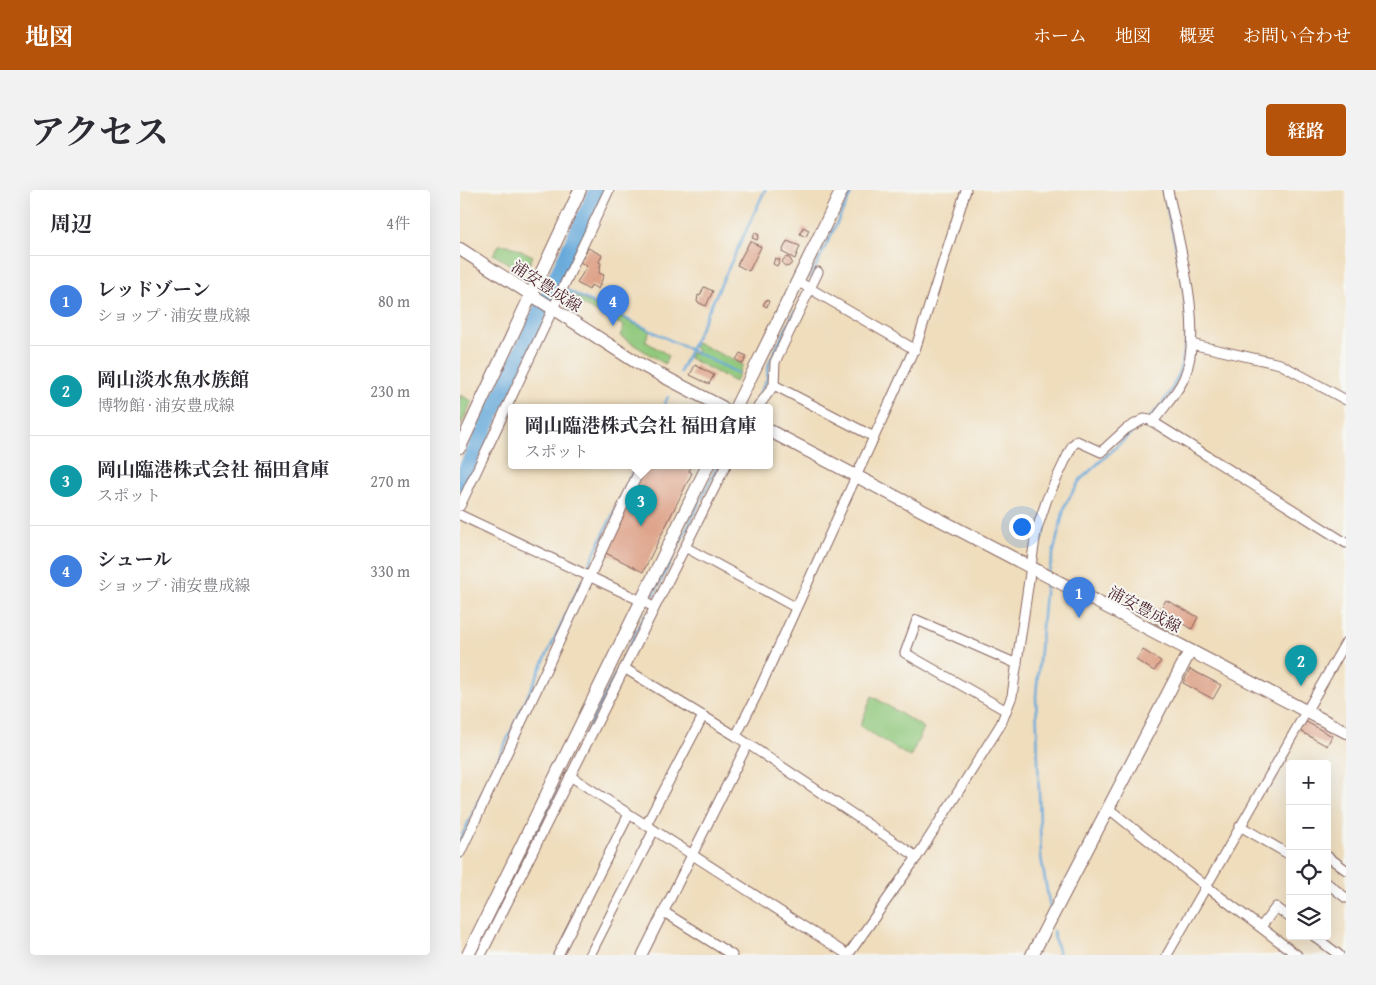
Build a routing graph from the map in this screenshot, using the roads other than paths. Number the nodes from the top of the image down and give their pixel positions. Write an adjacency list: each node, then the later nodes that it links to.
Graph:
1 (580, 190): 10 (street)
2 (609, 190): 10 (street)
3 (842, 190): 8 (street)
4 (966, 190): 12 (street)
5 (1168, 190): 11 (street)
6 (460, 249): 10 (street, 浦安豊成線)
7 (818, 272): 9 (street)
8 (798, 282): 9 (street); 16 (street)
9 (810, 290): 12 (street); 13 (street)
10 (543, 303): 15 (street, 浦安豊成線); 21 (street); 26 (street)
11 (1191, 344): 14 (street); 18 (street)
12 (914, 349): 20 (street)
13 (774, 385): 17 (street); 20 (street)
14 (1346, 400)
15 (711, 404)
16 (737, 404)
17 (760, 404)
18 (1149, 420): 28 (street); 30 (street)
19 (773, 433): 25 (street, 浦安豊成線)
20 (874, 437): 25 (street)
21 (460, 447)
22 (640, 469): 31 (street)
23 (706, 469): 32 (street)
24 (724, 469): 29 (street)
25 (855, 476): 30 (street, 浦安豊成線); 34 (street)
26 (460, 506)
27 (460, 515): 31 (street)
28 (1346, 543)
29 (685, 547): 33 (street); 34 (street)
30 (1029, 567): 36 (street, 浦安豊成線); 37 (street)
31 (590, 575): 32 (street); 50 (street)
32 (642, 601): 33 (street); 63 (street)
33 (654, 607): 38 (street)
34 (795, 607): 43 (street)
35 (1346, 642): 40 (street)
36 (1190, 651): 40 (street, 浦安豊成線); 46 (street)
37 (1017, 664): 39 (street); 39 (street)
38 (624, 668): 41 (street); 45 (street)
39 (1006, 710): 53 (street)
40 (1306, 712): 42 (street, 浦安豊成線); 48 (street)
41 (703, 716): 43 (street); 49 (street)
42 (1346, 732)
43 (736, 736): 44 (street)
44 (747, 744): 52 (street); 53 (street)
45 (570, 776): 47 (street); 64 (street)
46 (1109, 809): 56 (street); 70 (street)
47 (630, 814): 49 (street); 65 (street)
48 (1240, 826): 51 (street); 56 (street)
49 (650, 827): 52 (street); 66 (street)
50 (460, 853)
51 (1286, 853)
52 (692, 856): 59 (street); 69 (street)
53 (917, 857): 69 (street)
54 (1331, 859): 55 (street)
55 (1346, 870)
56 (1206, 884): 61 (street); 71 (street)
57 (1331, 886): 58 (street)
58 (1346, 898)
59 (664, 912): 67 (street); 68 (street)
60 (1286, 915): 61 (street)
61 (1261, 927): 72 (street)
62 (1319, 940): 73 (street)
63 (468, 955)
64 (481, 955)
65 (558, 955)
66 (590, 955)
67 (642, 955)
68 (732, 955)
69 (848, 955)
70 (1032, 955)
71 (1167, 955)
72 (1296, 955)
73 (1339, 955)

